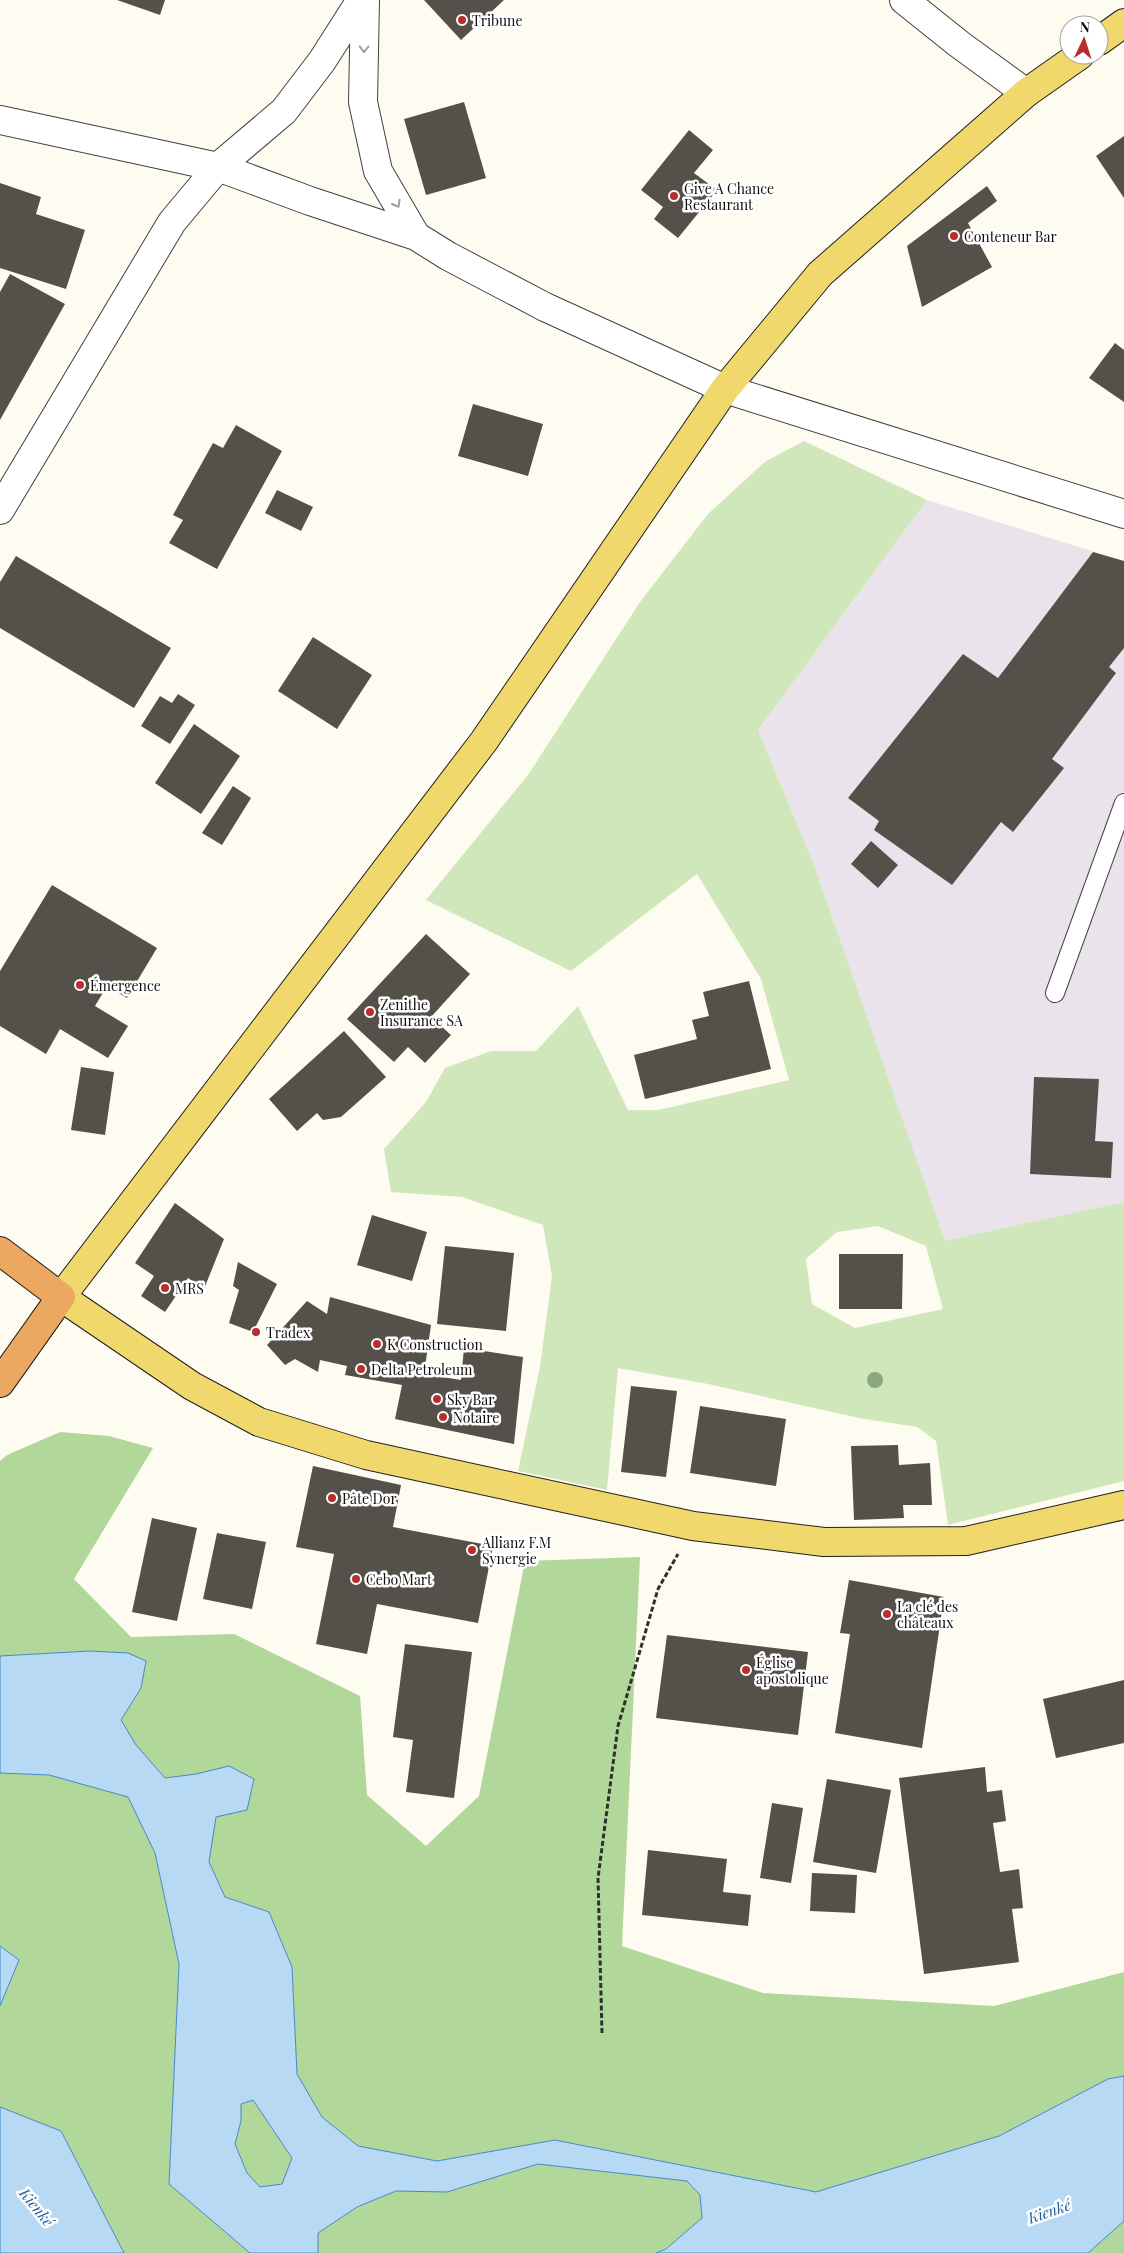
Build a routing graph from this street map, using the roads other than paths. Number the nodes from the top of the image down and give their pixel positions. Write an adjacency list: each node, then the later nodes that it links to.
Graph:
1 (363, 0): 8 (street); 9 (street, one-way to 9)
2 (904, 0): 6 (street)
3 (1124, 23): 4 (main road)
4 (1109, 34)
5 (1066, 65): 6 (main road)
6 (1026, 94): 10 (main road)
7 (0, 120): 8 (street)
8 (218, 167): 9 (street); 11 (street)
9 (416, 236): 10 (street)
10 (725, 389): 12 (street); 16 (main road)
11 (0, 510)
12 (1124, 514)
13 (1124, 803): 14 (lane)
14 (1055, 993)
15 (0, 1250): 16 (highway)
16 (61, 1297): 17 (highway); 18 (main road)
17 (0, 1382)
18 (1124, 1506)

